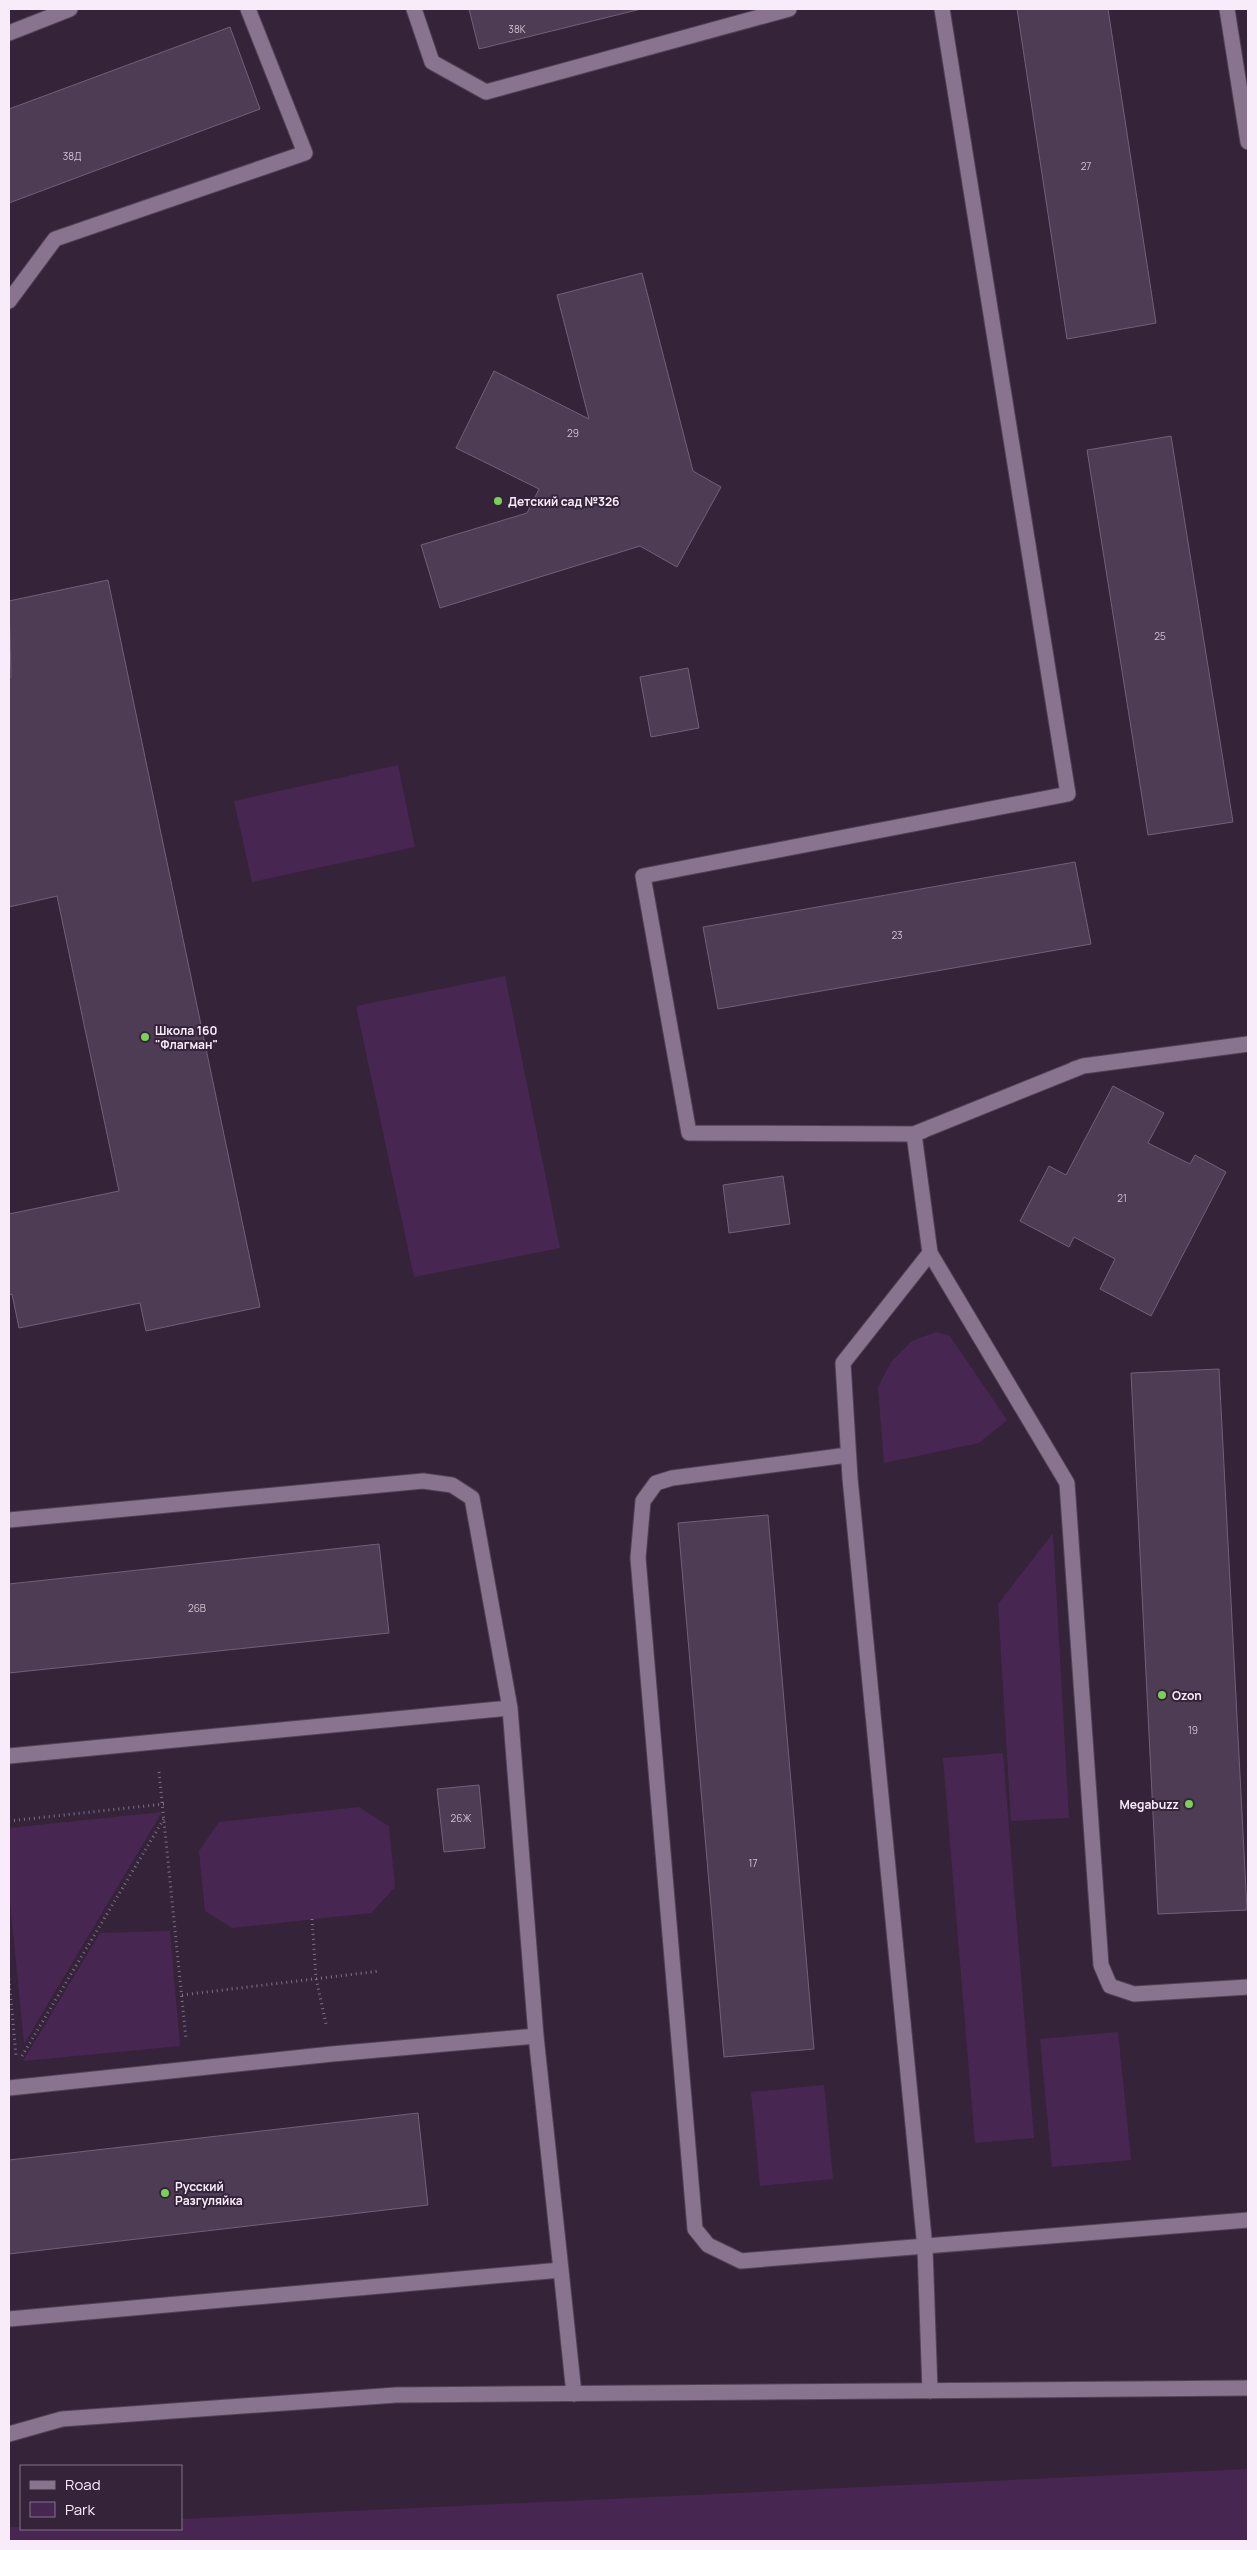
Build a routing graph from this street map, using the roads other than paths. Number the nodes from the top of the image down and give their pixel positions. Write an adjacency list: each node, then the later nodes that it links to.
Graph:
1 (70, 9): 7 (street)
2 (248, 9): 9 (street)
3 (414, 9): 4 (street)
4 (789, 9)
5 (942, 9): 11 (street)
6 (1227, 9): 8 (street)
7 (9, 32)
8 (1248, 142)
9 (9, 301)
10 (1248, 1044): 11 (street)
11 (914, 1134): 12 (street)
12 (930, 1252): 13 (street); 17 (street)
13 (848, 1455): 21 (street); 21 (street)
14 (9, 1520): 15 (street)
15 (510, 1708): 16 (street); 18 (street)
16 (9, 1756)
17 (1248, 1986)
18 (536, 2036): 19 (street); 22 (street)
19 (9, 2088)
20 (1248, 2220): 21 (street)
21 (925, 2248): 25 (street)
22 (561, 2270): 23 (street); 26 (street)
23 (9, 2319)
24 (1248, 2388): 25 (street)
25 (930, 2391): 26 (street)
26 (574, 2394): 27 (street)
27 (9, 2434)

